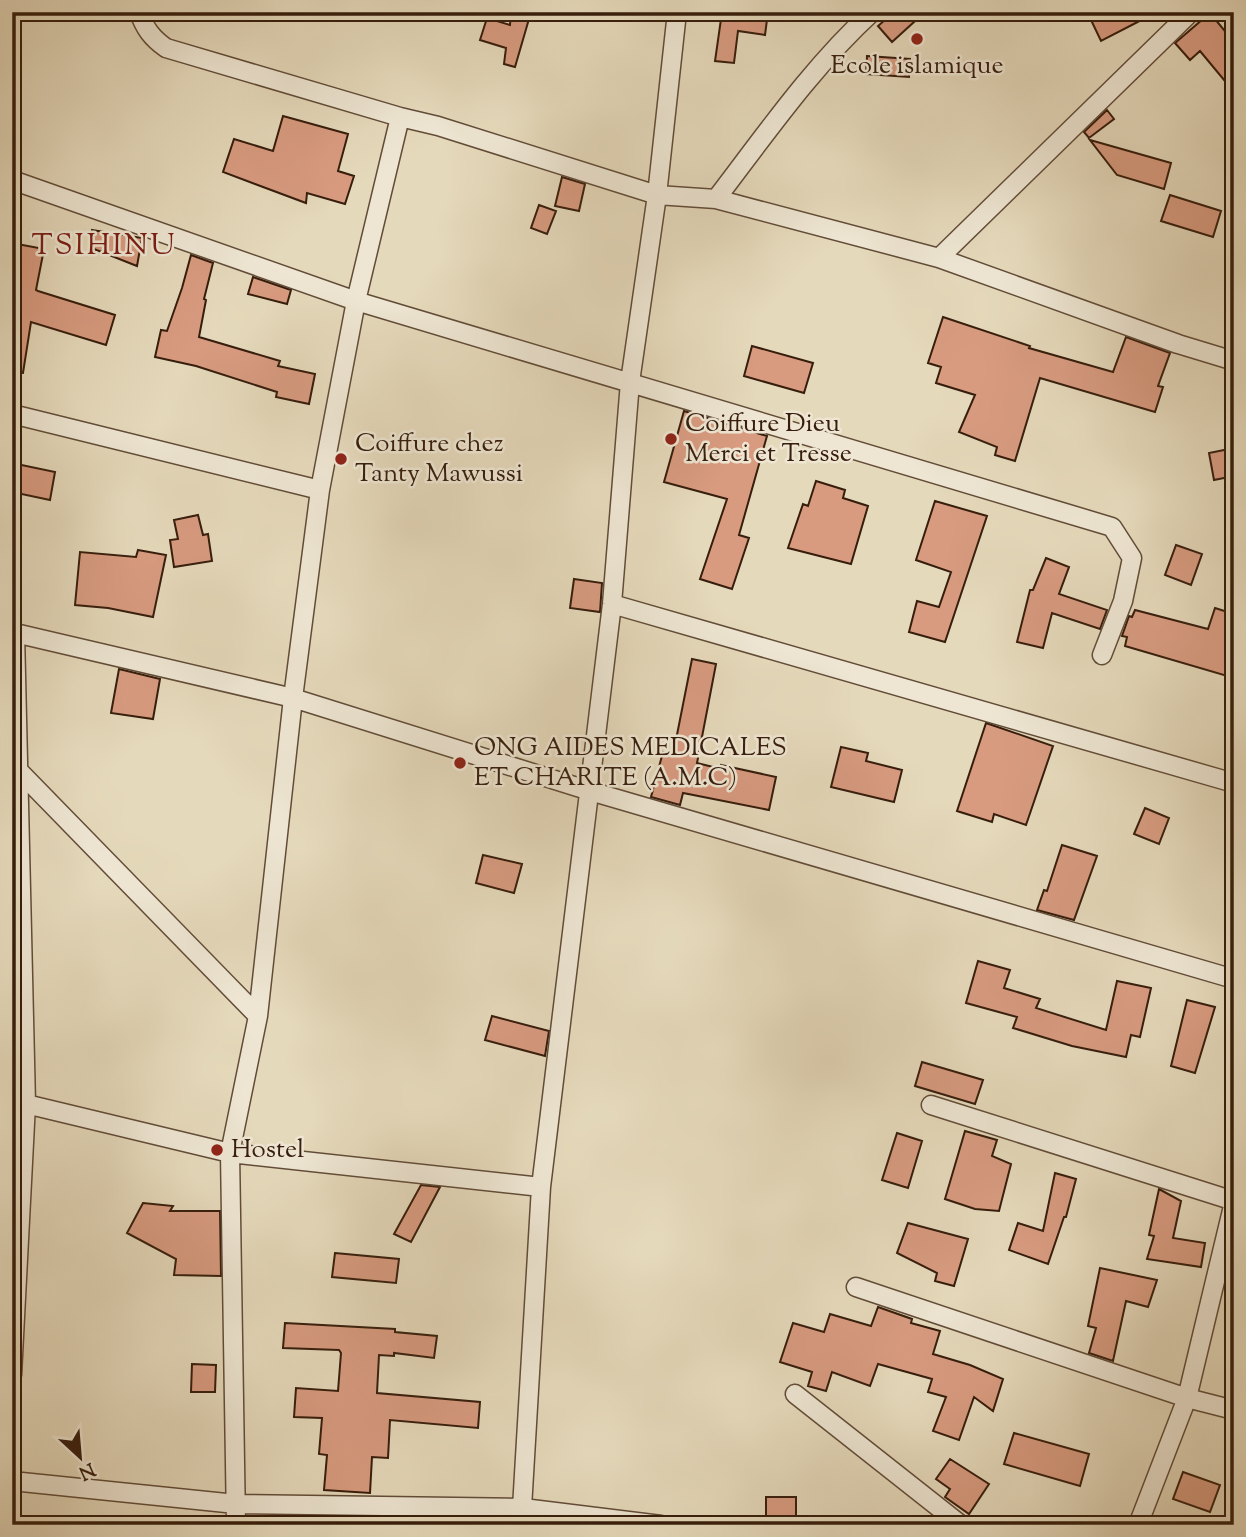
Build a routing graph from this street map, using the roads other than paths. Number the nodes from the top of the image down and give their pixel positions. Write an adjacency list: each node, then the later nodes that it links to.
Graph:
1 (139, 12): 5 (street)
2 (677, 12): 7 (street)
3 (872, 12): 8 (street)
4 (1191, 12): 9 (street)
5 (400, 117): 7 (street); 10 (street)
6 (12, 180): 10 (street)
7 (657, 195): 8 (street); 12 (street)
8 (716, 199): 9 (street)
9 (939, 258): 11 (street)
10 (356, 301): 12 (street); 14 (street)
11 (1234, 361)
12 (630, 382): 15 (street); 17 (street)
13 (12, 414): 14 (street)
14 (320, 491): 18 (street)
15 (612, 604): 20 (street); 21 (street)
16 (13, 632): 18 (street); 19 (street)
17 (1102, 655)
18 (293, 698): 21 (street); 23 (street)
19 (19, 771): 23 (street); 24 (street)
20 (1234, 783)
21 (590, 790): 22 (street); 27 (street)
22 (1234, 979)
23 (258, 1016): 26 (street)
24 (19, 1104): 26 (street); 30 (street)
25 (931, 1104): 28 (street)
26 (230, 1153): 27 (street); 35 (street)
27 (541, 1187): 36 (street)
28 (1234, 1202): 32 (street)
29 (856, 1287): 32 (street)
30 (12, 1375)
31 (795, 1394): 39 (street)
32 (1187, 1398): 33 (street); 40 (street)
33 (1234, 1410)
34 (12, 1480): 35 (street)
35 (236, 1504): 36 (street); 37 (street)
36 (522, 1517): 38 (street)
37 (236, 1525)
38 (661, 1525)
39 (961, 1525)
40 (1138, 1525)

